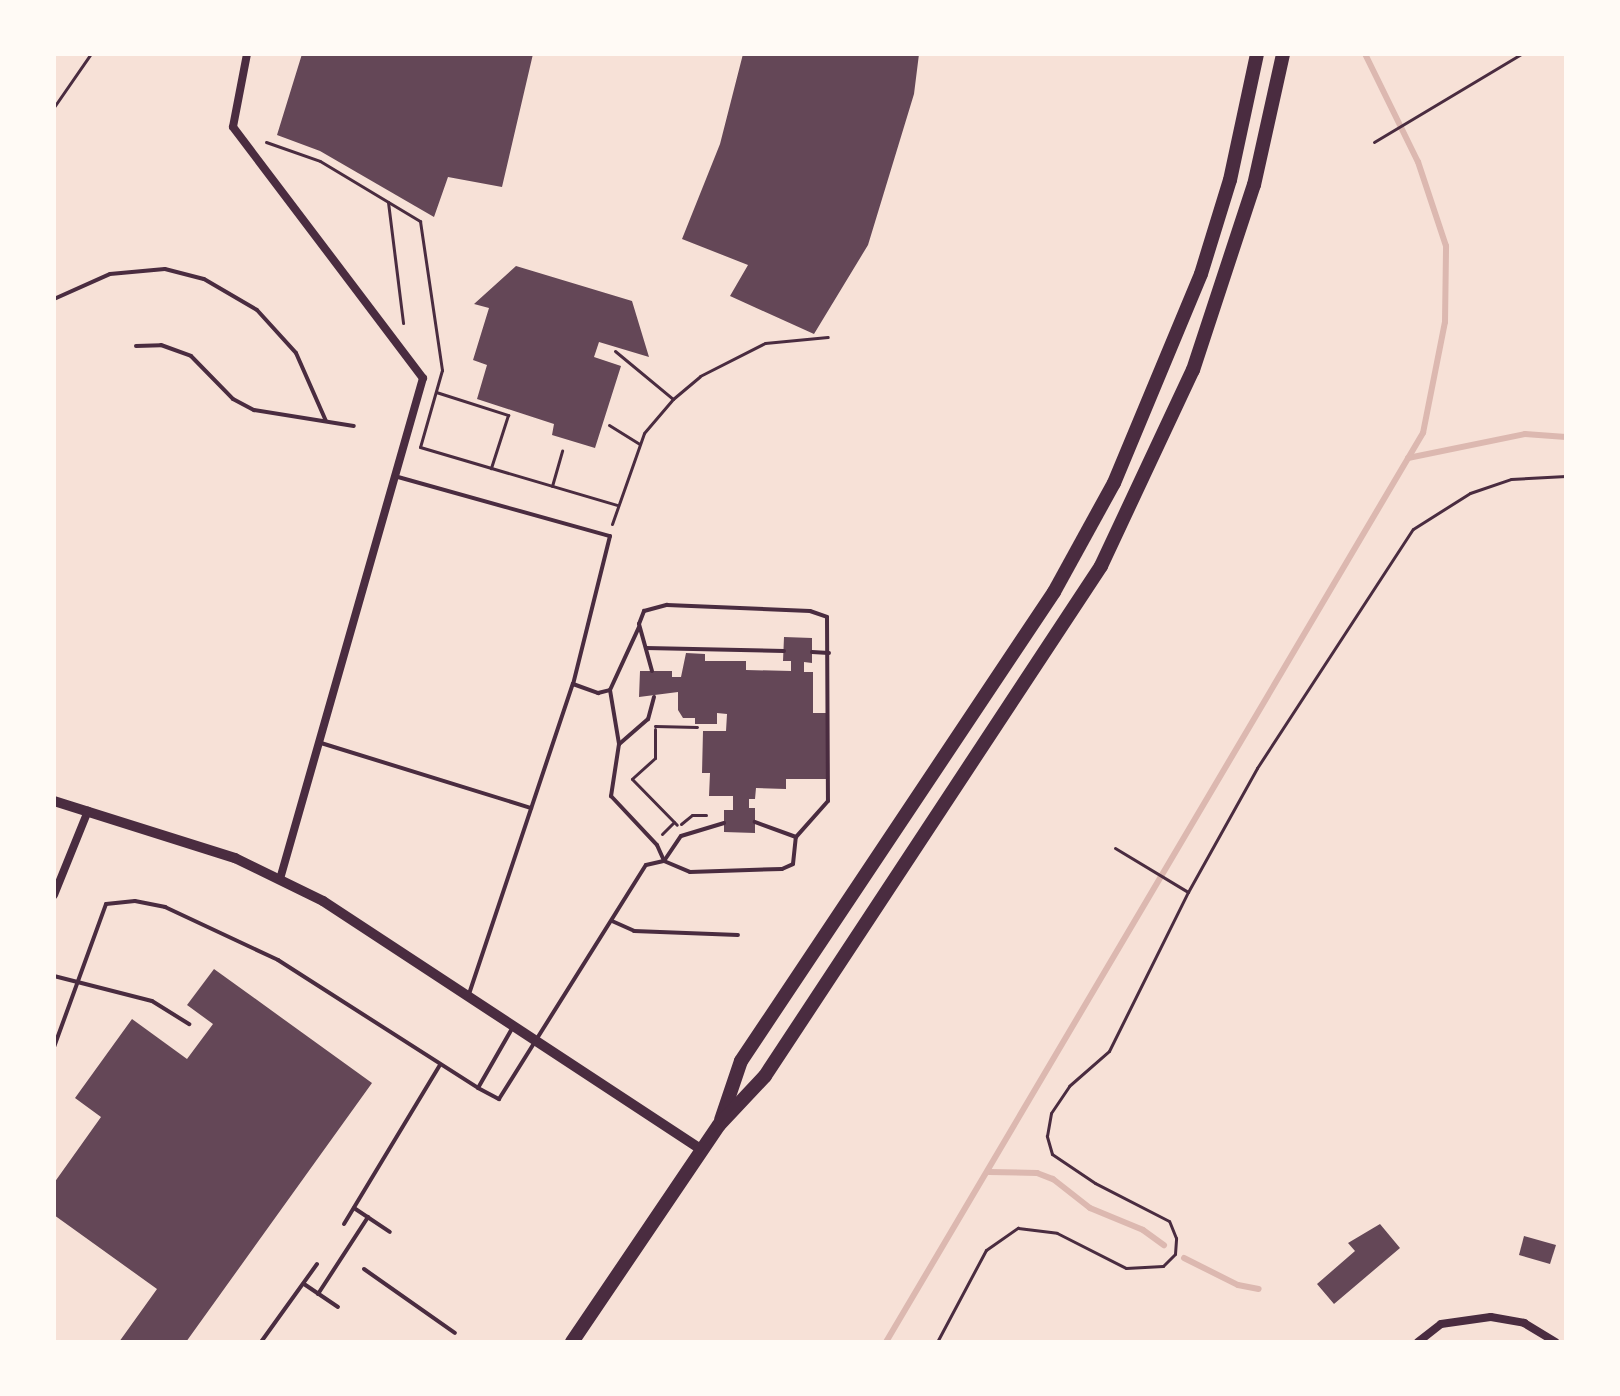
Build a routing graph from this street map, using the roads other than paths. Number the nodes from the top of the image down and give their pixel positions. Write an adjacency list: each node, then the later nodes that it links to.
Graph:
1 (247, 54): 8 (street)
2 (1257, 54): 40 (highway)
3 (1283, 54): 40 (highway)
4 (54, 299): 6 (lane)
5 (136, 346): 6 (lane)
6 (326, 421): 7 (lane)
7 (354, 426)
8 (398, 477): 15 (lane); 18 (street)
9 (640, 625): 10 (lane); 13 (lane); 16 (lane)
10 (646, 648): 11 (lane); 14 (lane)
11 (784, 651)
12 (812, 652): 13 (lane)
13 (829, 653): 25 (lane)
14 (652, 671)
15 (573, 684): 16 (lane); 21 (lane)
16 (610, 690): 19 (lane)
17 (654, 697): 19 (lane)
18 (321, 743): 21 (lane); 27 (street)
19 (619, 744): 26 (lane)
20 (54, 801): 22 (street)
21 (531, 808): 33 (lane)
22 (88, 811): 27 (street); 28 (street)
23 (755, 822): 25 (lane)
24 (724, 823): 26 (lane)
25 (796, 837): 26 (lane)
26 (664, 861): 29 (lane)
27 (280, 879): 33 (street)
28 (54, 895)
29 (612, 921): 30 (lane); 36 (lane)
30 (738, 935)
31 (54, 976): 32 (lane)
32 (79, 982): 34 (lane); 37 (lane); 38 (lane)
33 (468, 996): 35 (street)
34 (189, 1024)
35 (513, 1026): 36 (street); 39 (lane)
36 (536, 1041): 39 (lane); 41 (street)
37 (54, 1047)
38 (440, 1065): 39 (lane); 42 (lane)
39 (478, 1088)
40 (719, 1125): 41 (highway)
41 (702, 1150): 53 (highway)
42 (354, 1208): 43 (lane); 44 (lane)
43 (368, 1217): 45 (lane); 49 (lane)
44 (344, 1224)
45 (390, 1232)
46 (317, 1264): 48 (lane)
47 (364, 1269): 51 (lane)
48 (304, 1284): 49 (lane); 52 (lane)
49 (318, 1294): 50 (lane)
50 (338, 1307)
51 (455, 1333)
52 (261, 1342)
53 (572, 1342)
54 (1418, 1342): 55 (street)
55 (1556, 1342)

